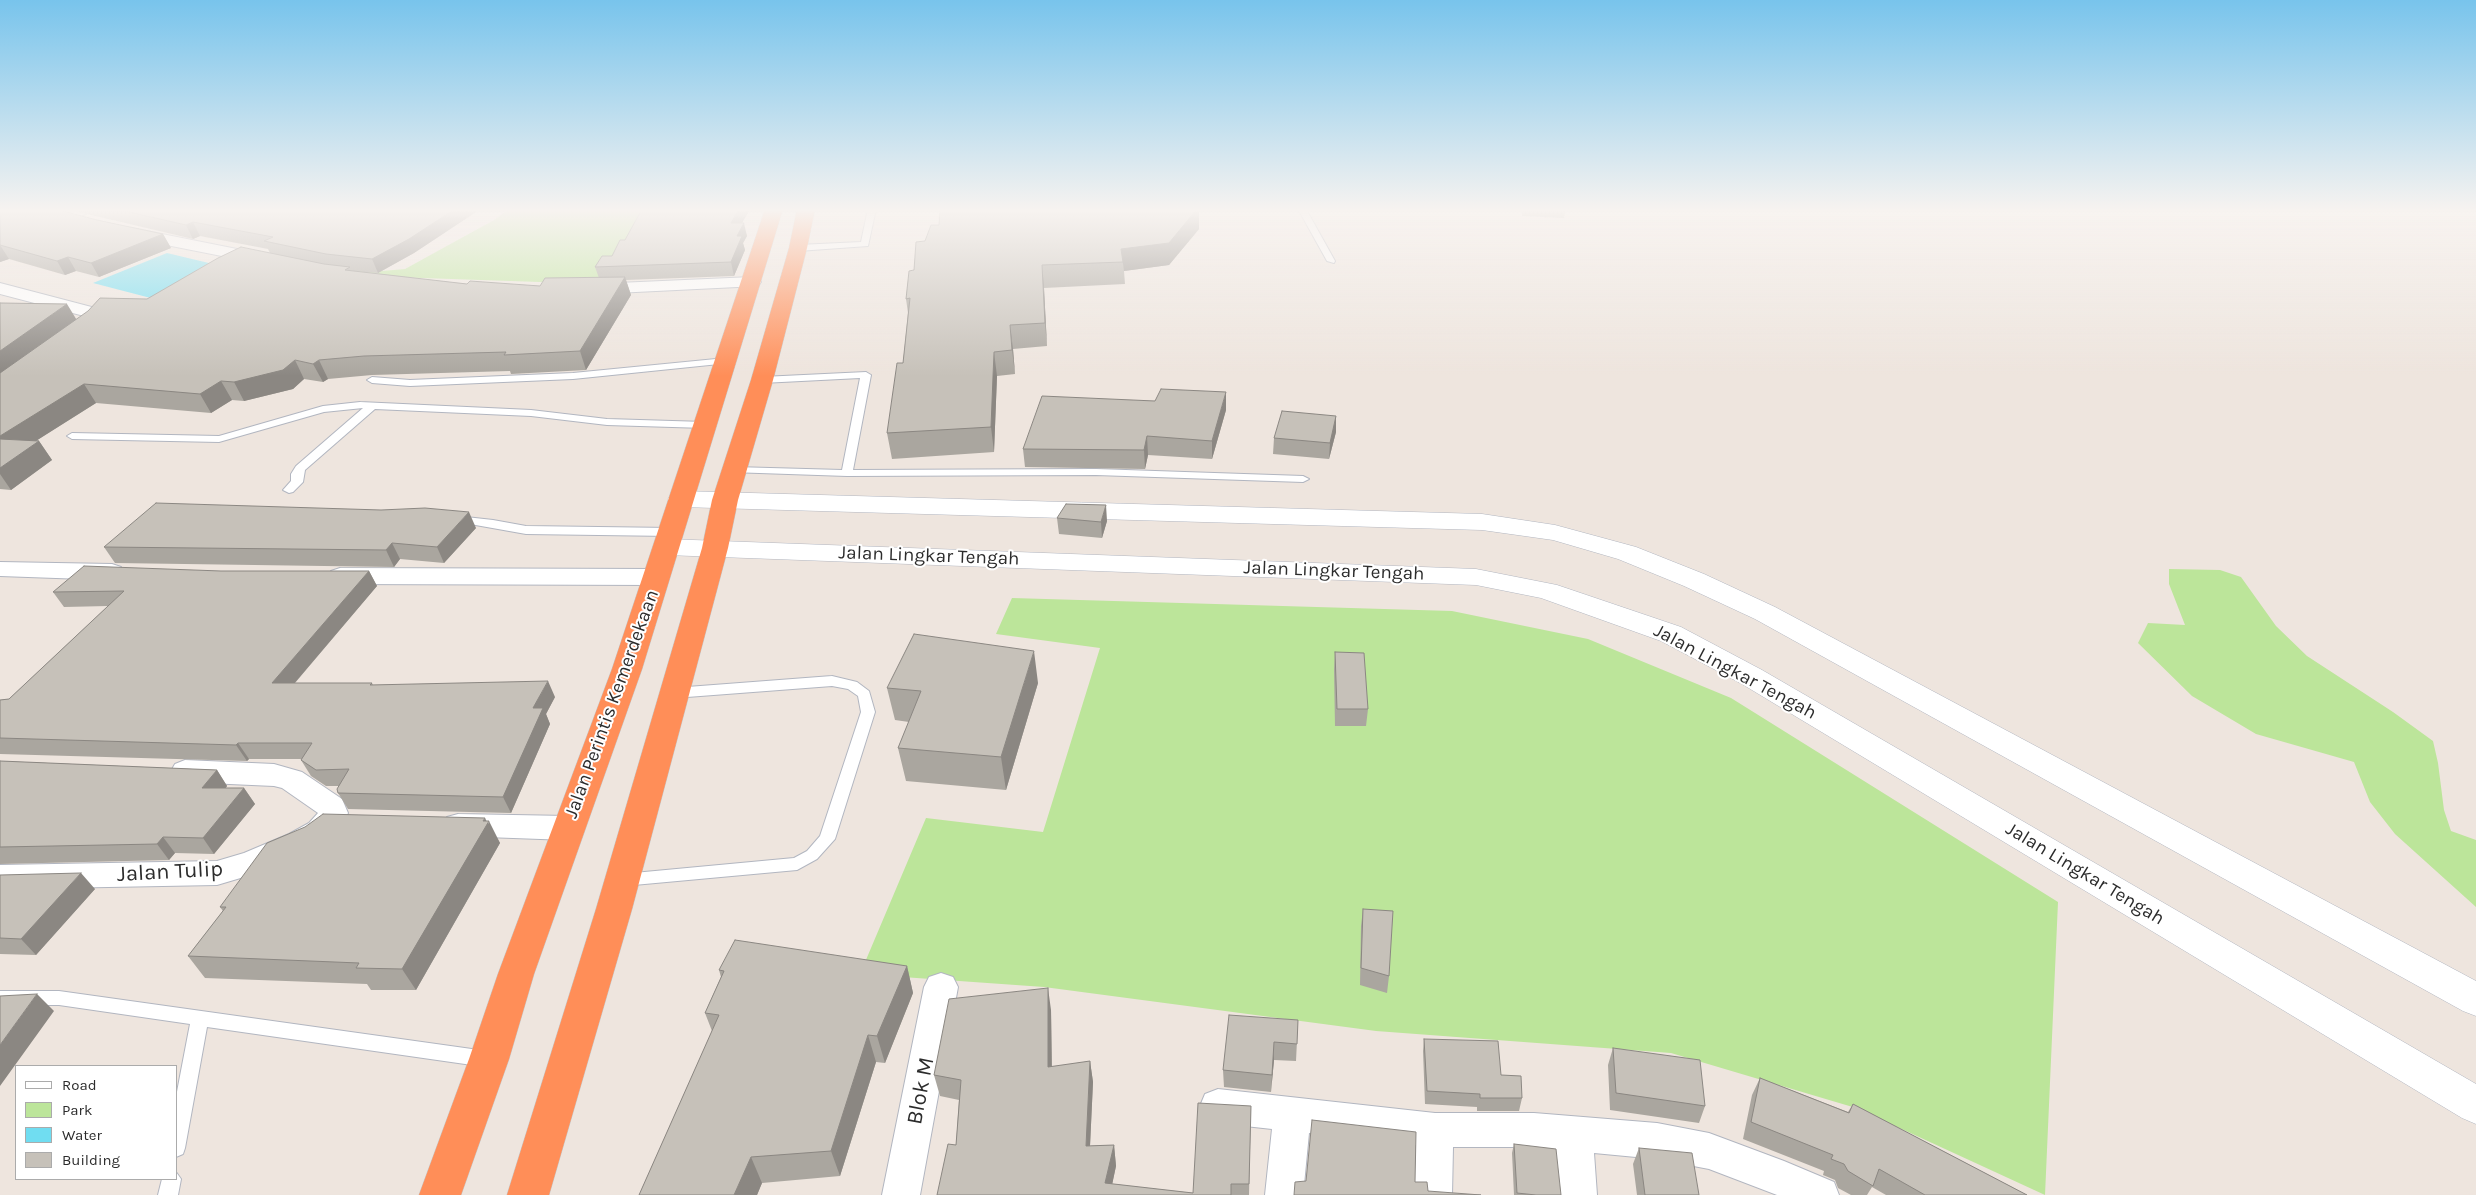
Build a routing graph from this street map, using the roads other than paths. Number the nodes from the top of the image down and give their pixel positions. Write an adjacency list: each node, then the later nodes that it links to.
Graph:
1 (757, 265): 3 (highway, Jalan Perintis Kemerdekaan)
2 (793, 265): 9 (highway)
3 (752, 282): 4 (street); 7 (highway, Jalan Perintis Kemerdekaan)
4 (579, 289)
5 (10, 296): 6 (street)
6 (68, 341)
7 (726, 361): 8 (lane); 11 (highway, Jalan Perintis Kemerdekaan)
8 (372, 380)
9 (762, 380): 13 (highway); 14 (lane)
10 (373, 405): 11 (lane); 12 (lane); 16 (lane)
11 (705, 425): 17 (highway, Jalan Perintis Kemerdekaan)
12 (72, 436)
13 (734, 470): 14 (lane); 18 (highway)
14 (847, 473): 15 (lane)
15 (1303, 479)
16 (289, 490)
17 (681, 499): 18 (main road); 21 (highway, Jalan Perintis Kemerdekaan)
18 (725, 500): 20 (highway); 33 (main road)
19 (442, 518): 21 (lane)
20 (716, 548): 21 (main road, Jalan Lingkar Tengah); 25 (highway); 37 (main road, Jalan Lingkar Tengah)
21 (665, 552): 24 (street); 28 (highway, Jalan Perintis Kemerdekaan)
22 (0, 570): 23 (street)
23 (134, 573)
24 (318, 576)
25 (674, 694): 30 (highway); 30 (lane)
26 (154, 770): 29 (street, Jalan Tulip)
27 (429, 825): 28 (street)
28 (568, 828): 35 (highway, Jalan Perintis Kemerdekaan)
29 (0, 877)
30 (621, 880): 46 (highway)
31 (941, 987): 47 (street, Blok M)
32 (0, 998): 34 (lane)
33 (2476, 1000)
34 (200, 1018): 35 (lane); 41 (lane)
35 (489, 1059): 45 (highway, Jalan Perintis Kemerdekaan)
36 (1208, 1104): 38 (street)
37 (2476, 1105)
38 (1292, 1115): 39 (street); 48 (street)
39 (1434, 1130): 40 (street); 49 (street)
40 (1574, 1133): 43 (street); 50 (street)
41 (178, 1137)
42 (171, 1180): 44 (lane)
43 (1779, 1187): 51 (street)
44 (168, 1195)
45 (440, 1195)
46 (528, 1195)
47 (901, 1195)
48 (1284, 1195)
49 (1433, 1195)
50 (1578, 1195)
51 (1820, 1195)

